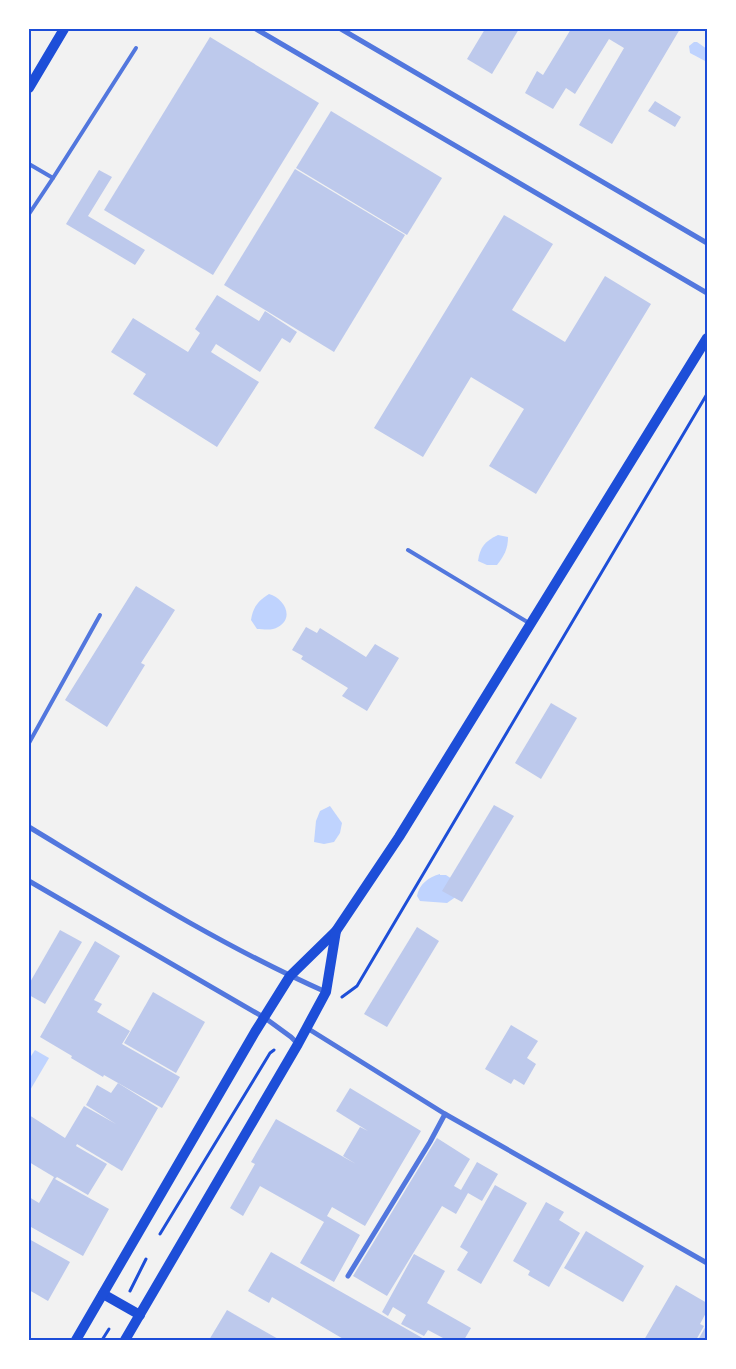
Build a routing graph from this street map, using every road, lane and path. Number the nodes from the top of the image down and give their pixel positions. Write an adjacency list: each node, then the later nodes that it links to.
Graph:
1 (64, 29): 5 (main road)
2 (256, 29): 10 (street)
3 (341, 29): 9 (street)
4 (136, 48): 7 (lane)
5 (29, 88)
6 (29, 164): 7 (lane)
7 (53, 178): 8 (lane)
8 (29, 214)
9 (707, 244)
10 (707, 292)
11 (707, 338): 15 (main road)
12 (707, 394): 22 (path)
13 (408, 550): 15 (lane)
14 (100, 615): 16 (lane)
15 (531, 624): 19 (main road)
16 (29, 743)
17 (29, 826): 20 (street)
18 (29, 881): 23 (street)
19 (336, 931): 20 (main road); 21 (main road)
20 (290, 976): 21 (street); 23 (main road)
21 (326, 992): 22 (main road)
22 (318, 1006): 24 (main road)
23 (265, 1018): 25 (street); 30 (main road)
24 (307, 1028): 25 (main road); 26 (street)
25 (294, 1040): 27 (path); 31 (main road)
26 (445, 1114): 28 (street); 29 (street)
27 (158, 1238)
28 (707, 1262)
29 (348, 1276)
30 (103, 1294): 31 (main road); 32 (main road)
31 (140, 1315): 33 (main road)
32 (76, 1340)
33 (125, 1340)

